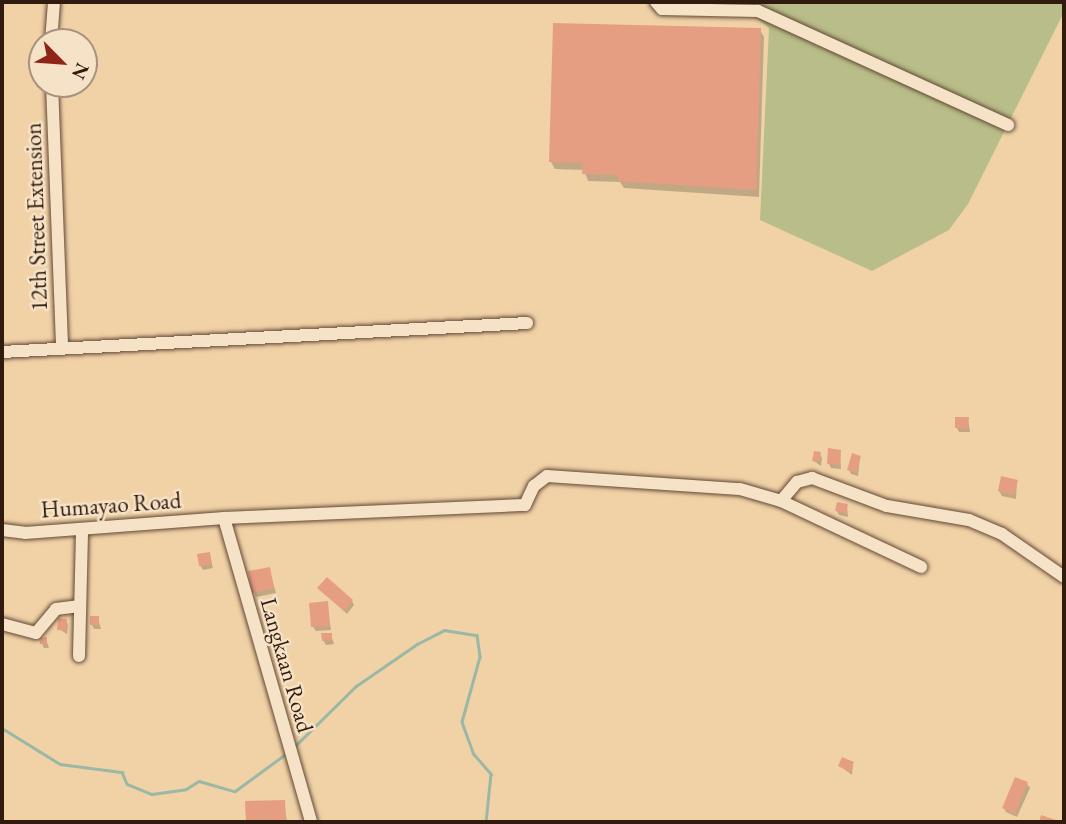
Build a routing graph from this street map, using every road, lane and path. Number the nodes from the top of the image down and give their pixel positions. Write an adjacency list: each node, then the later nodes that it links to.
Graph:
1 (54, 2): 3 (street)
2 (659, 5): 5 (street)
3 (52, 28)
4 (52, 98): 7 (street, 12th Street Extension)
5 (1009, 125)
6 (527, 323): 7 (street)
7 (62, 348): 8 (street)
8 (2, 352)
9 (781, 501): 10 (street, Humayao Road); 13 (street); 14 (street)
10 (224, 518): 11 (street, Humayao Road); 18 (street, Langkaan Road)
11 (82, 529): 12 (street, Humayao Road); 15 (street)
12 (2, 530)
13 (921, 567)
14 (1064, 578)
15 (80, 606): 16 (street); 17 (street)
16 (2, 624)
17 (79, 656)
18 (311, 822)

